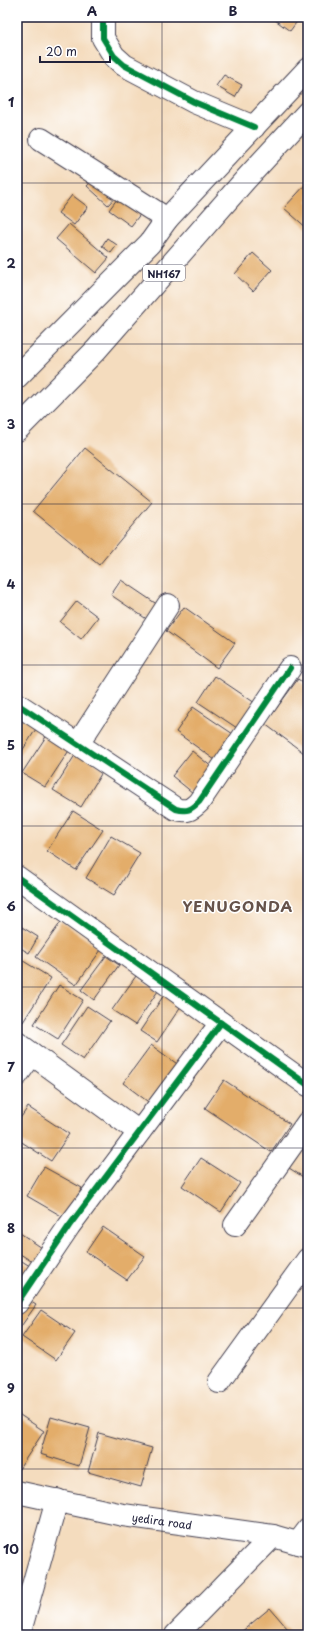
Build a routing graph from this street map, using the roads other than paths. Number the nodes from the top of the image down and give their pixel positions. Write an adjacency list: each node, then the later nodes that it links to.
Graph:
1 (103, 17): 4 (main road)
2 (308, 69): 4 (main road, NH167)
3 (308, 112): 8 (main road, NH167)
4 (254, 128): 6 (main road, NH167)
5 (41, 139): 6 (main road)
6 (167, 220): 7 (main road, NH167)
7 (17, 377)
8 (17, 430)
9 (168, 605): 12 (main road)
10 (290, 668): 12 (main road)
11 (17, 704): 12 (main road)
12 (78, 744)
13 (17, 877): 14 (main road)
14 (221, 1023): 17 (main road); 19 (main road)
15 (25, 1049): 16 (main road); 19 (main road)
16 (17, 1076)
17 (308, 1085)
18 (308, 1122): 20 (main road)
19 (139, 1132): 22 (main road)
20 (235, 1225)
21 (308, 1259): 23 (main road)
22 (17, 1303)
23 (219, 1382)
24 (17, 1492): 25 (main road, yedira road)
25 (57, 1500): 26 (main road, yedira road); 28 (main road)
26 (273, 1536): 27 (main road, yedira road); 29 (main road)
27 (305, 1540)
28 (19, 1635)
29 (176, 1635)

